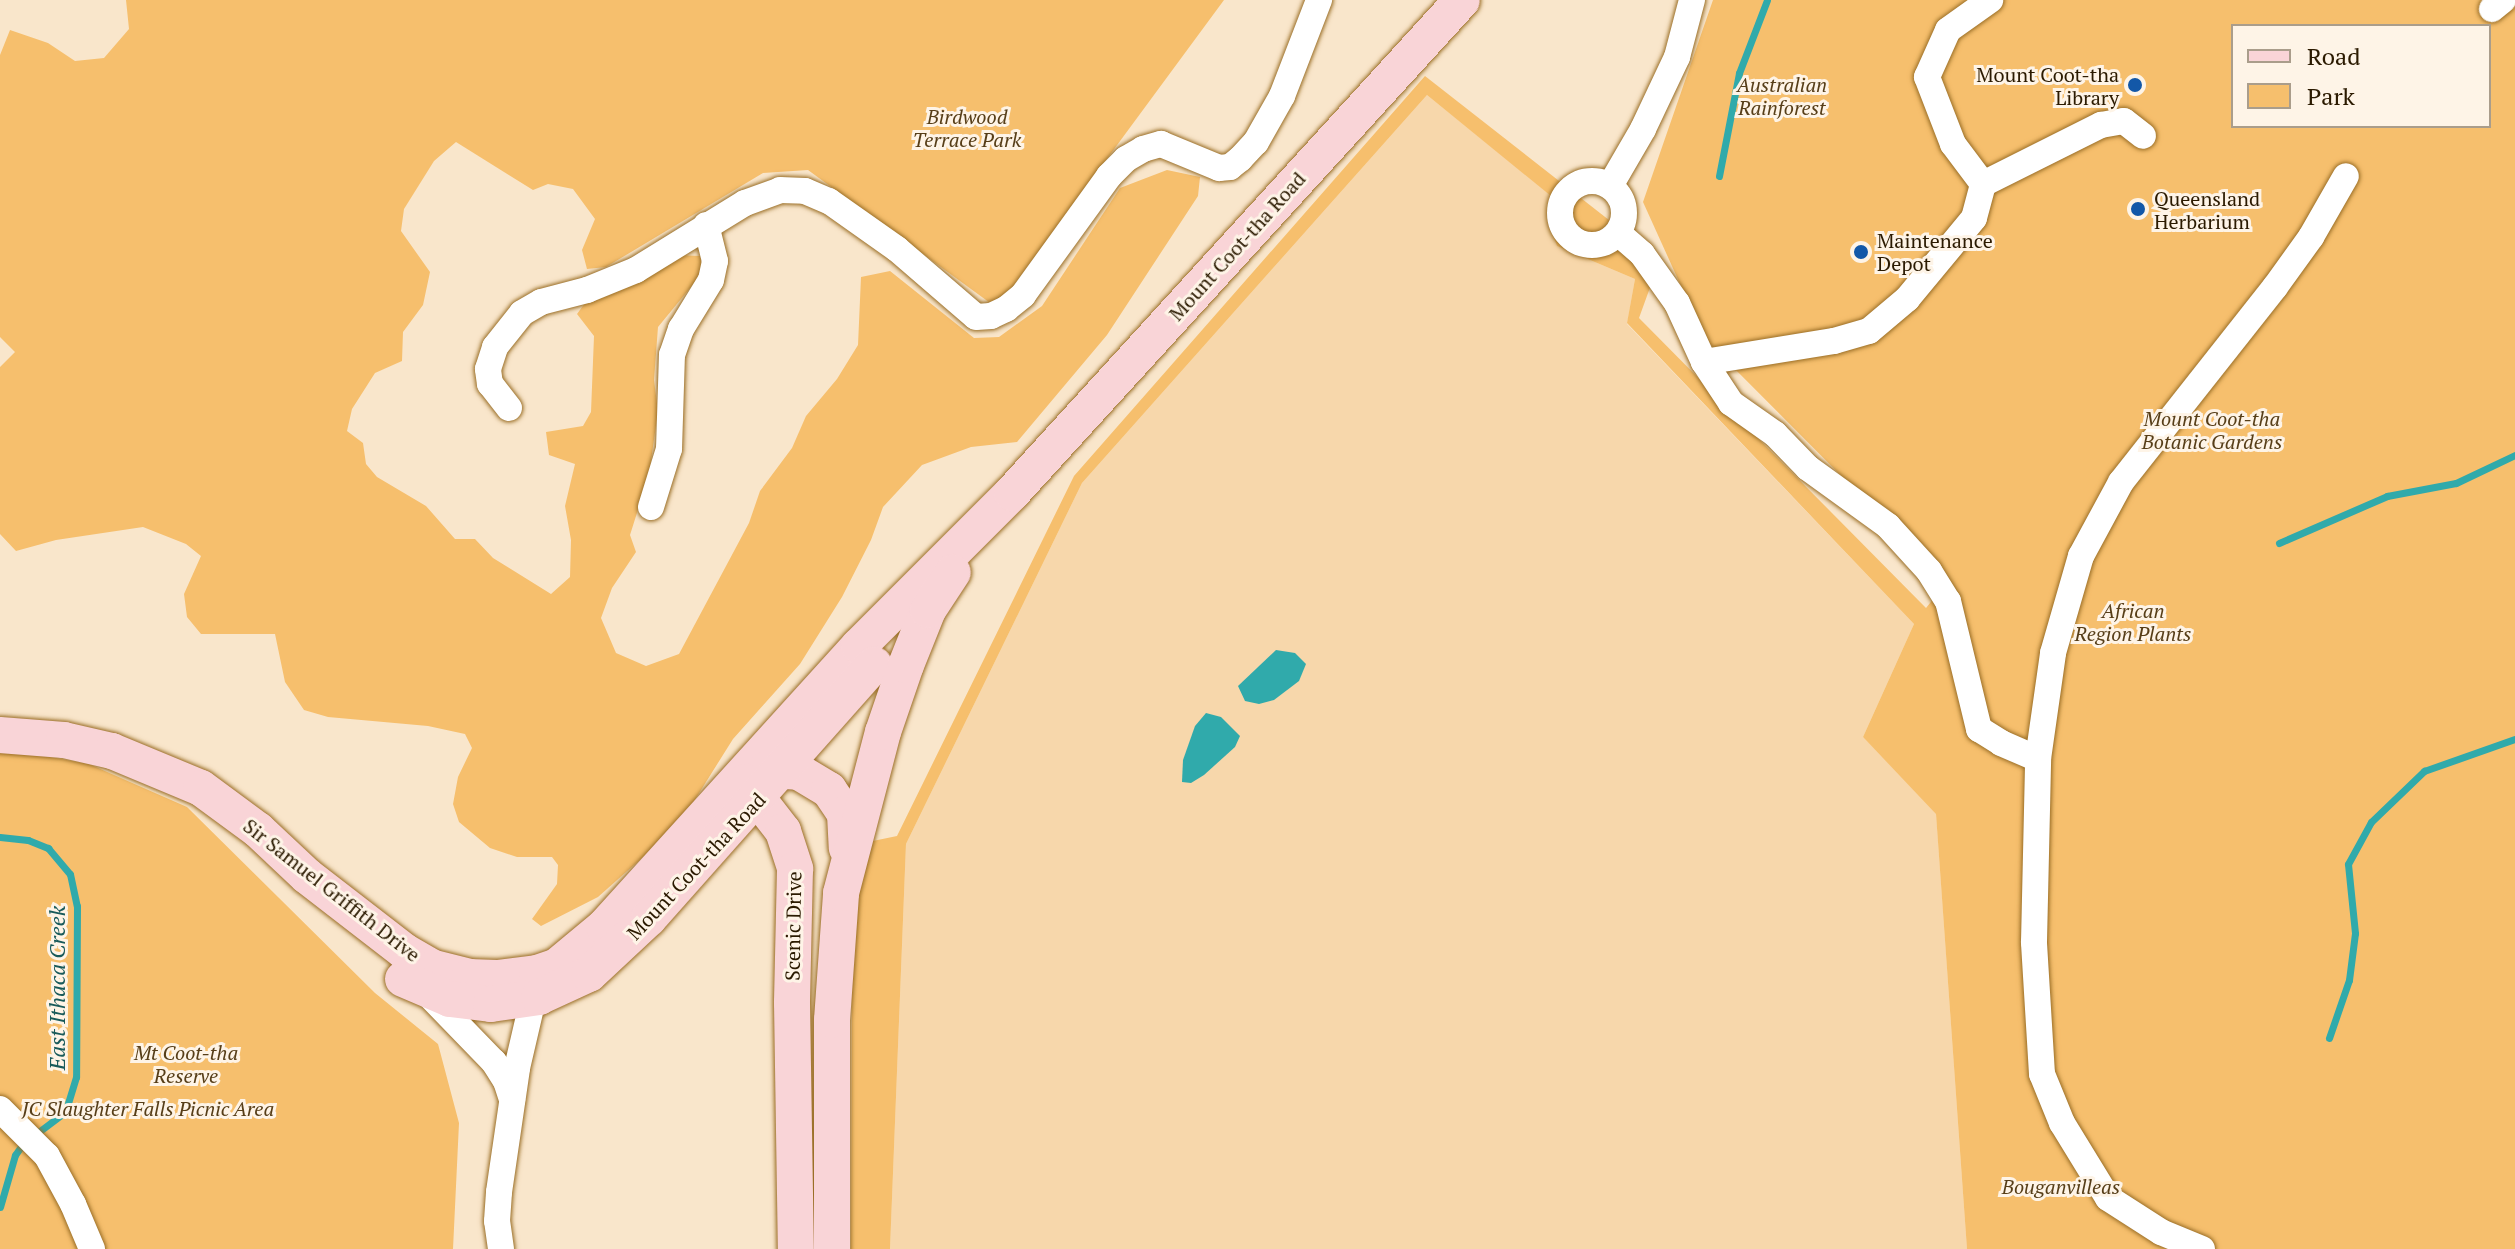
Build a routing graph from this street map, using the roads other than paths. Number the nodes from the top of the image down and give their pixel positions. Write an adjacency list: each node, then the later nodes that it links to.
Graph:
1 (1319, 0): 9 (street)
2 (1462, 0): 13 (main road, Mount Coot-tha Road)
3 (1692, 0): 8 (street)
4 (1990, 0): 7 (street)
5 (2143, 136): 7 (street)
6 (2346, 176): 17 (street)
7 (1983, 184): 11 (street)
8 (1610, 186): 10 (street); 10 (street)
9 (706, 225): 12 (street); 14 (street)
10 (1618, 233): 11 (street)
11 (1704, 362): 17 (street)
12 (509, 408)
13 (1012, 493): 15 (main road, Mount Coot-tha Road); 19 (main road, Mount Coot-tha Road)
14 (651, 507)
15 (961, 561): 18 (main road, Mount Coot-tha Road); 21 (main road, Scenic Drive)
16 (5, 732): 20 (main road, Sir Samuel Griffith Drive)
17 (2038, 759): 30 (street)
18 (785, 769): 19 (main road); 21 (main road, Scenic Drive)
19 (749, 787): 22 (main road, Sir Samuel Griffith Drive); 28 (main road, Scenic Drive)
20 (307, 876): 22 (main road, Sir Samuel Griffith Drive); 23 (main road)
21 (841, 893): 29 (main road, Scenic Drive)
22 (540, 984): 23 (main road); 24 (street, Sir Samuel Griffith Drive)
23 (423, 990): 24 (street, Sir Samuel Griffith Drive)
24 (512, 1107): 27 (street, Sir Samuel Griffith Drive)
25 (0, 1109): 26 (street)
26 (92, 1249)
27 (501, 1249)
28 (796, 1249)
29 (832, 1249)
30 (2202, 1249)

